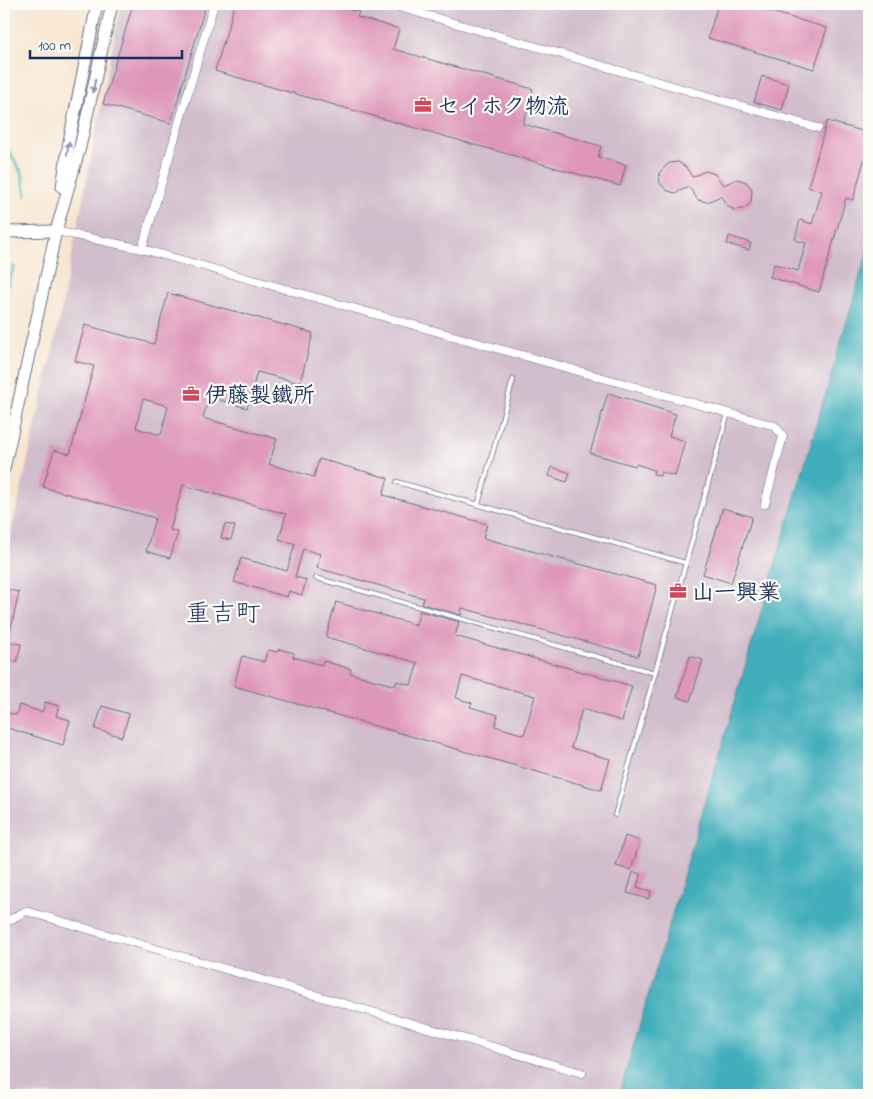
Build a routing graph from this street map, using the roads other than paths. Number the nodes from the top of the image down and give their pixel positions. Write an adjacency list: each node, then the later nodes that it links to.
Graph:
1 (98, 4): 6 (street, one-way to 1)
2 (112, 4): 6 (street, one-way to 6)
3 (214, 4): 8 (street)
4 (388, 4): 5 (street)
5 (818, 128)
6 (56, 231): 7 (street); 8 (street); 11 (street)
7 (4, 232)
8 (142, 249): 10 (street)
9 (513, 380): 13 (lane)
10 (728, 413): 14 (street); 15 (lane)
11 (4, 469)
12 (397, 482): 13 (lane)
13 (478, 504): 15 (lane)
14 (765, 504)
15 (686, 563): 17 (lane)
16 (316, 578): 17 (lane)
17 (655, 673): 18 (lane)
18 (615, 815)
19 (4, 924): 20 (street)
20 (582, 1073)

